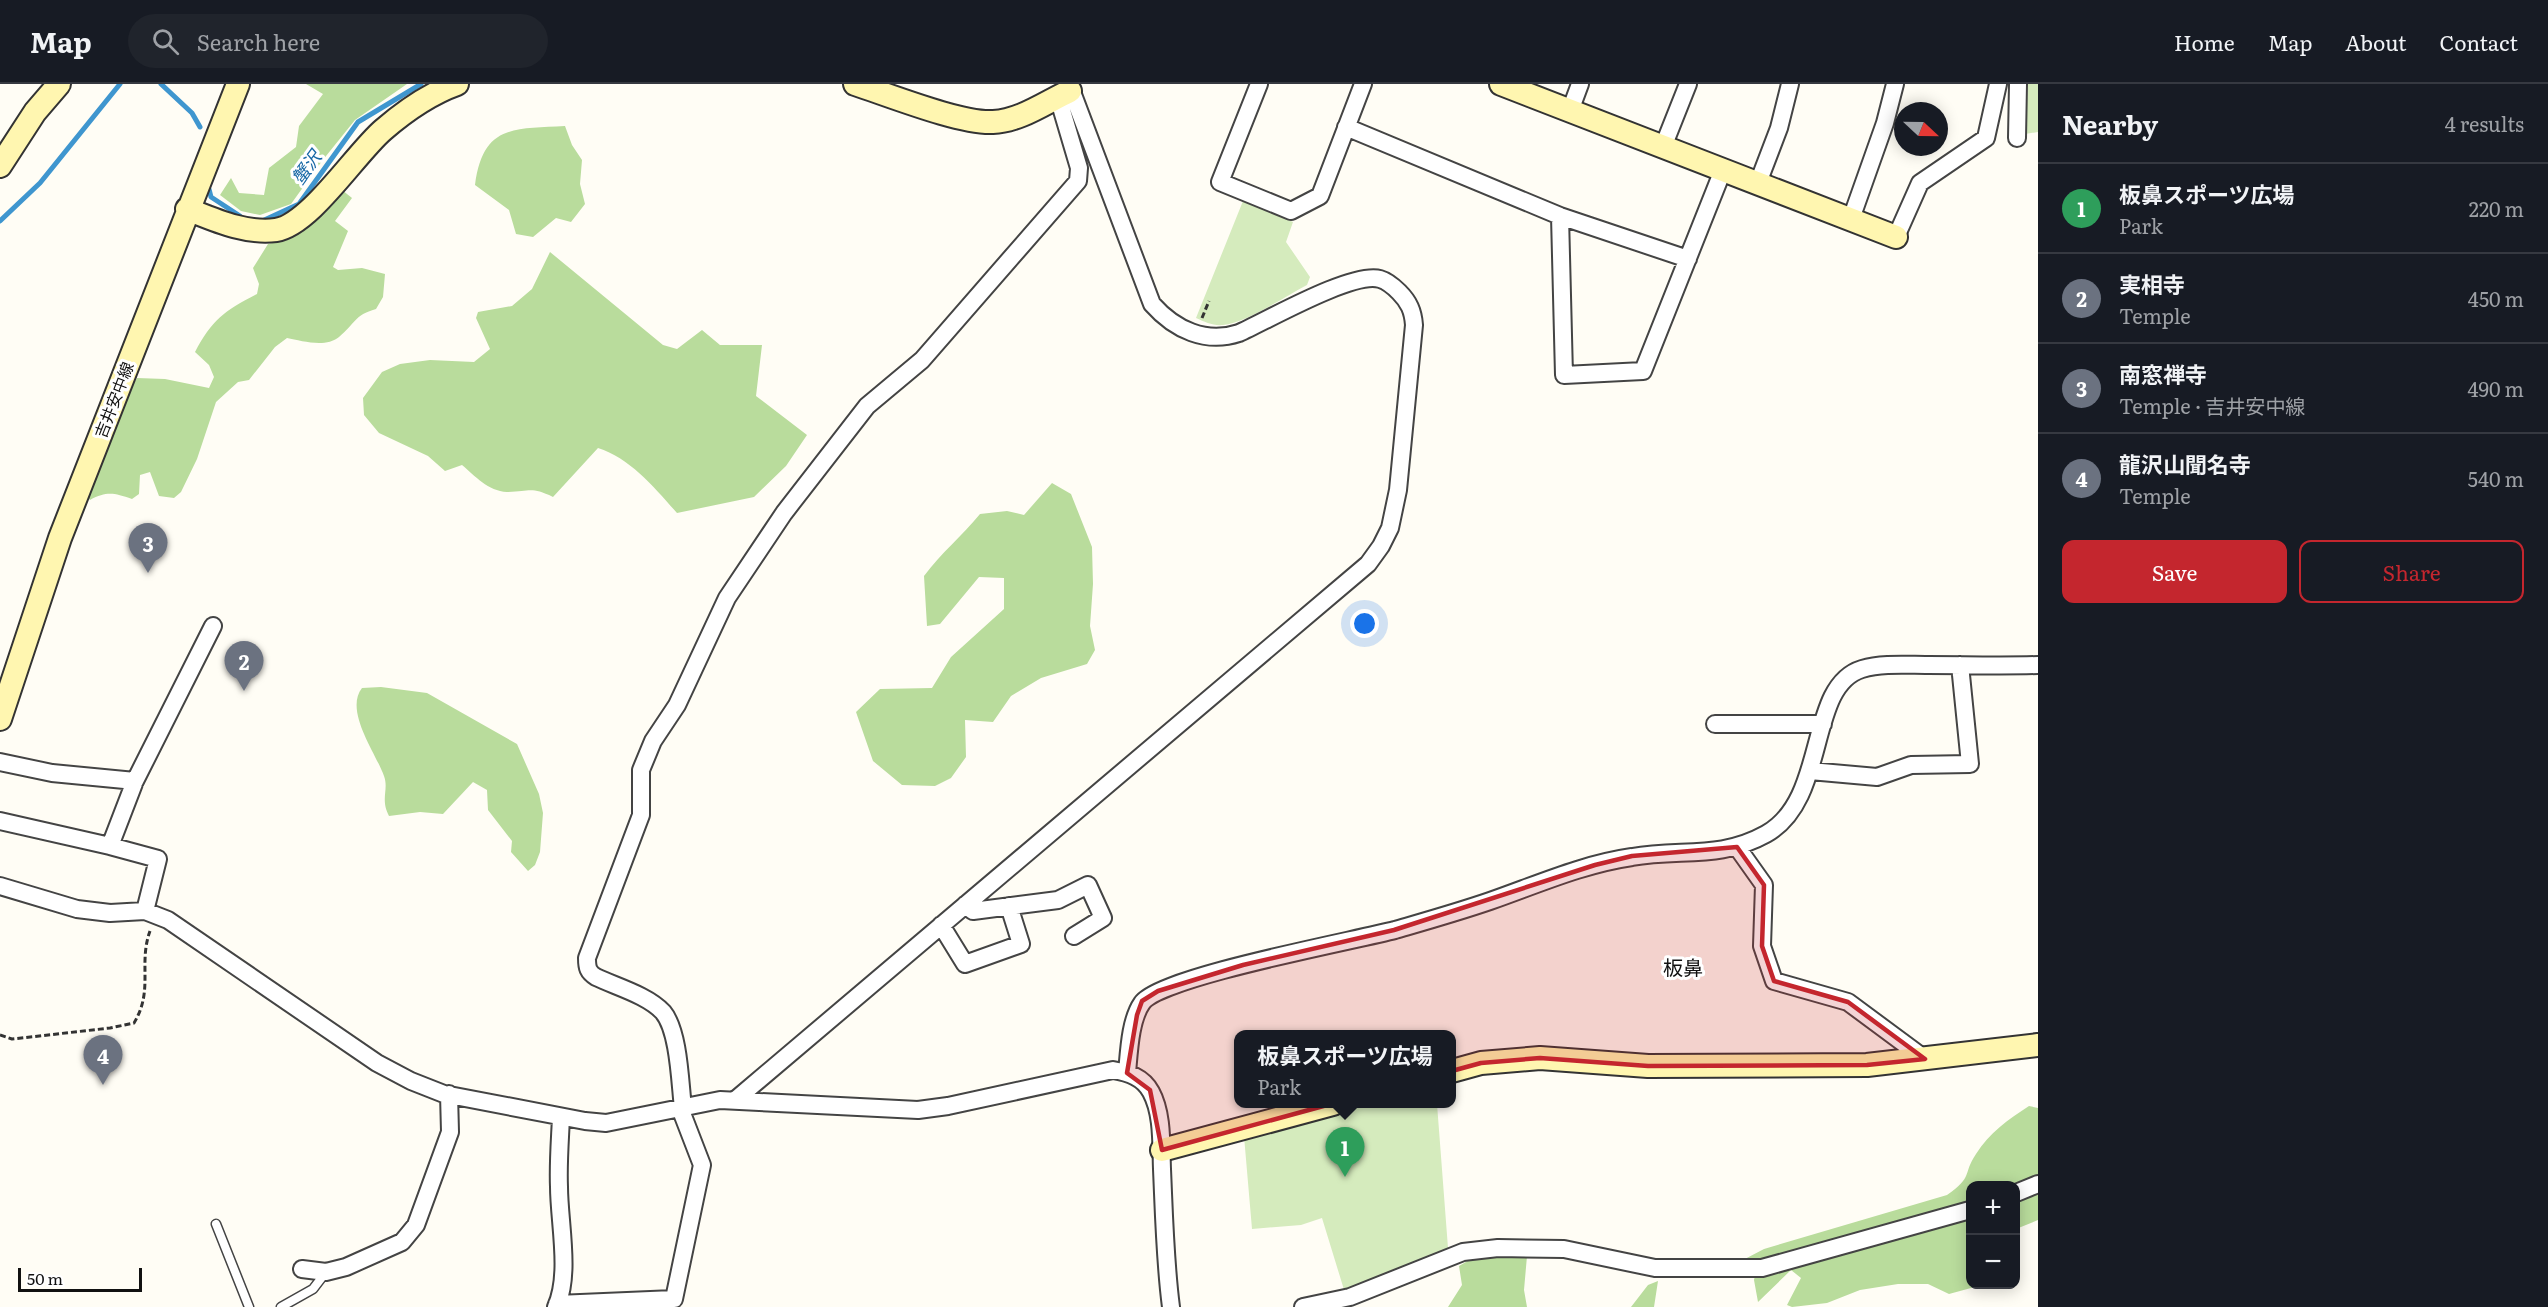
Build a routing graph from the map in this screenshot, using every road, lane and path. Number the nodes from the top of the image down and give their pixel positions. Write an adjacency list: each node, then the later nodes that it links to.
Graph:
1 (59, 84): 19 (street)
2 (238, 84): 22 (street, 吉井安中線)
3 (457, 84): 22 (street)
4 (855, 84): 14 (street)
5 (1259, 84): 16 (street)
6 (1363, 84): 16 (street)
7 (1501, 84): 15 (street)
8 (1580, 84): 15 (street)
9 (1688, 84): 18 (street)
10 (1790, 84): 21 (street)
11 (1895, 84): 24 (street)
12 (1998, 84): 25 (street)
13 (2019, 84): 17 (street)
14 (1066, 91): 40 (street); 52 (street)
15 (1570, 111): 18 (street)
16 (1346, 127): 23 (street)
17 (2017, 138)
18 (1663, 147): 20 (street)
19 (0, 166)
20 (1724, 170): 21 (street); 26 (street)
21 (1758, 183): 24 (street)
22 (187, 209): 30 (street, 吉井安中線)
23 (1560, 216): 26 (street); 26 (street)
24 (1851, 219): 25 (street)
25 (1896, 237)
26 (1688, 259)
27 (213, 626): 35 (street)
28 (1960, 665): 29 (street); 32 (street); 34 (street)
29 (2038, 665)
30 (0, 719)
31 (1715, 724): 32 (street)
32 (1823, 724): 34 (street)
33 (0, 762): 35 (street)
34 (1809, 771): 38 (street)
35 (135, 781): 37 (street)
36 (0, 821): 37 (street)
37 (110, 846): 42 (street)
38 (1737, 847): 47 (street); 49 (street)
39 (0, 886): 42 (street)
40 (965, 905): 41 (street); 43 (street)
41 (1009, 906): 43 (street); 44 (street)
42 (151, 913): 45 (path); 50 (street)
43 (941, 925): 51 (street)
44 (1074, 936)
45 (0, 1035)
46 (2038, 1045): 47 (street)
47 (1925, 1059): 48 (street)
48 (1456, 1070)
49 (1127, 1073): 51 (street); 55 (street)
50 (449, 1094): 54 (street); 61 (street)
51 (734, 1101): 52 (street)
52 (682, 1108): 54 (street); 62 (street)
53 (1318, 1108): 55 (street)
54 (561, 1117): 62 (street)
55 (1162, 1150): 65 (street)
56 (2038, 1184): 57 (street)
57 (2020, 1191)
58 (1966, 1211): 66 (street)
59 (216, 1224): 63 (lane)
60 (302, 1269): 61 (street)
61 (326, 1272): 64 (lane)
62 (556, 1306)
63 (249, 1307)
64 (281, 1307)
65 (1171, 1307)
66 (1303, 1307)

